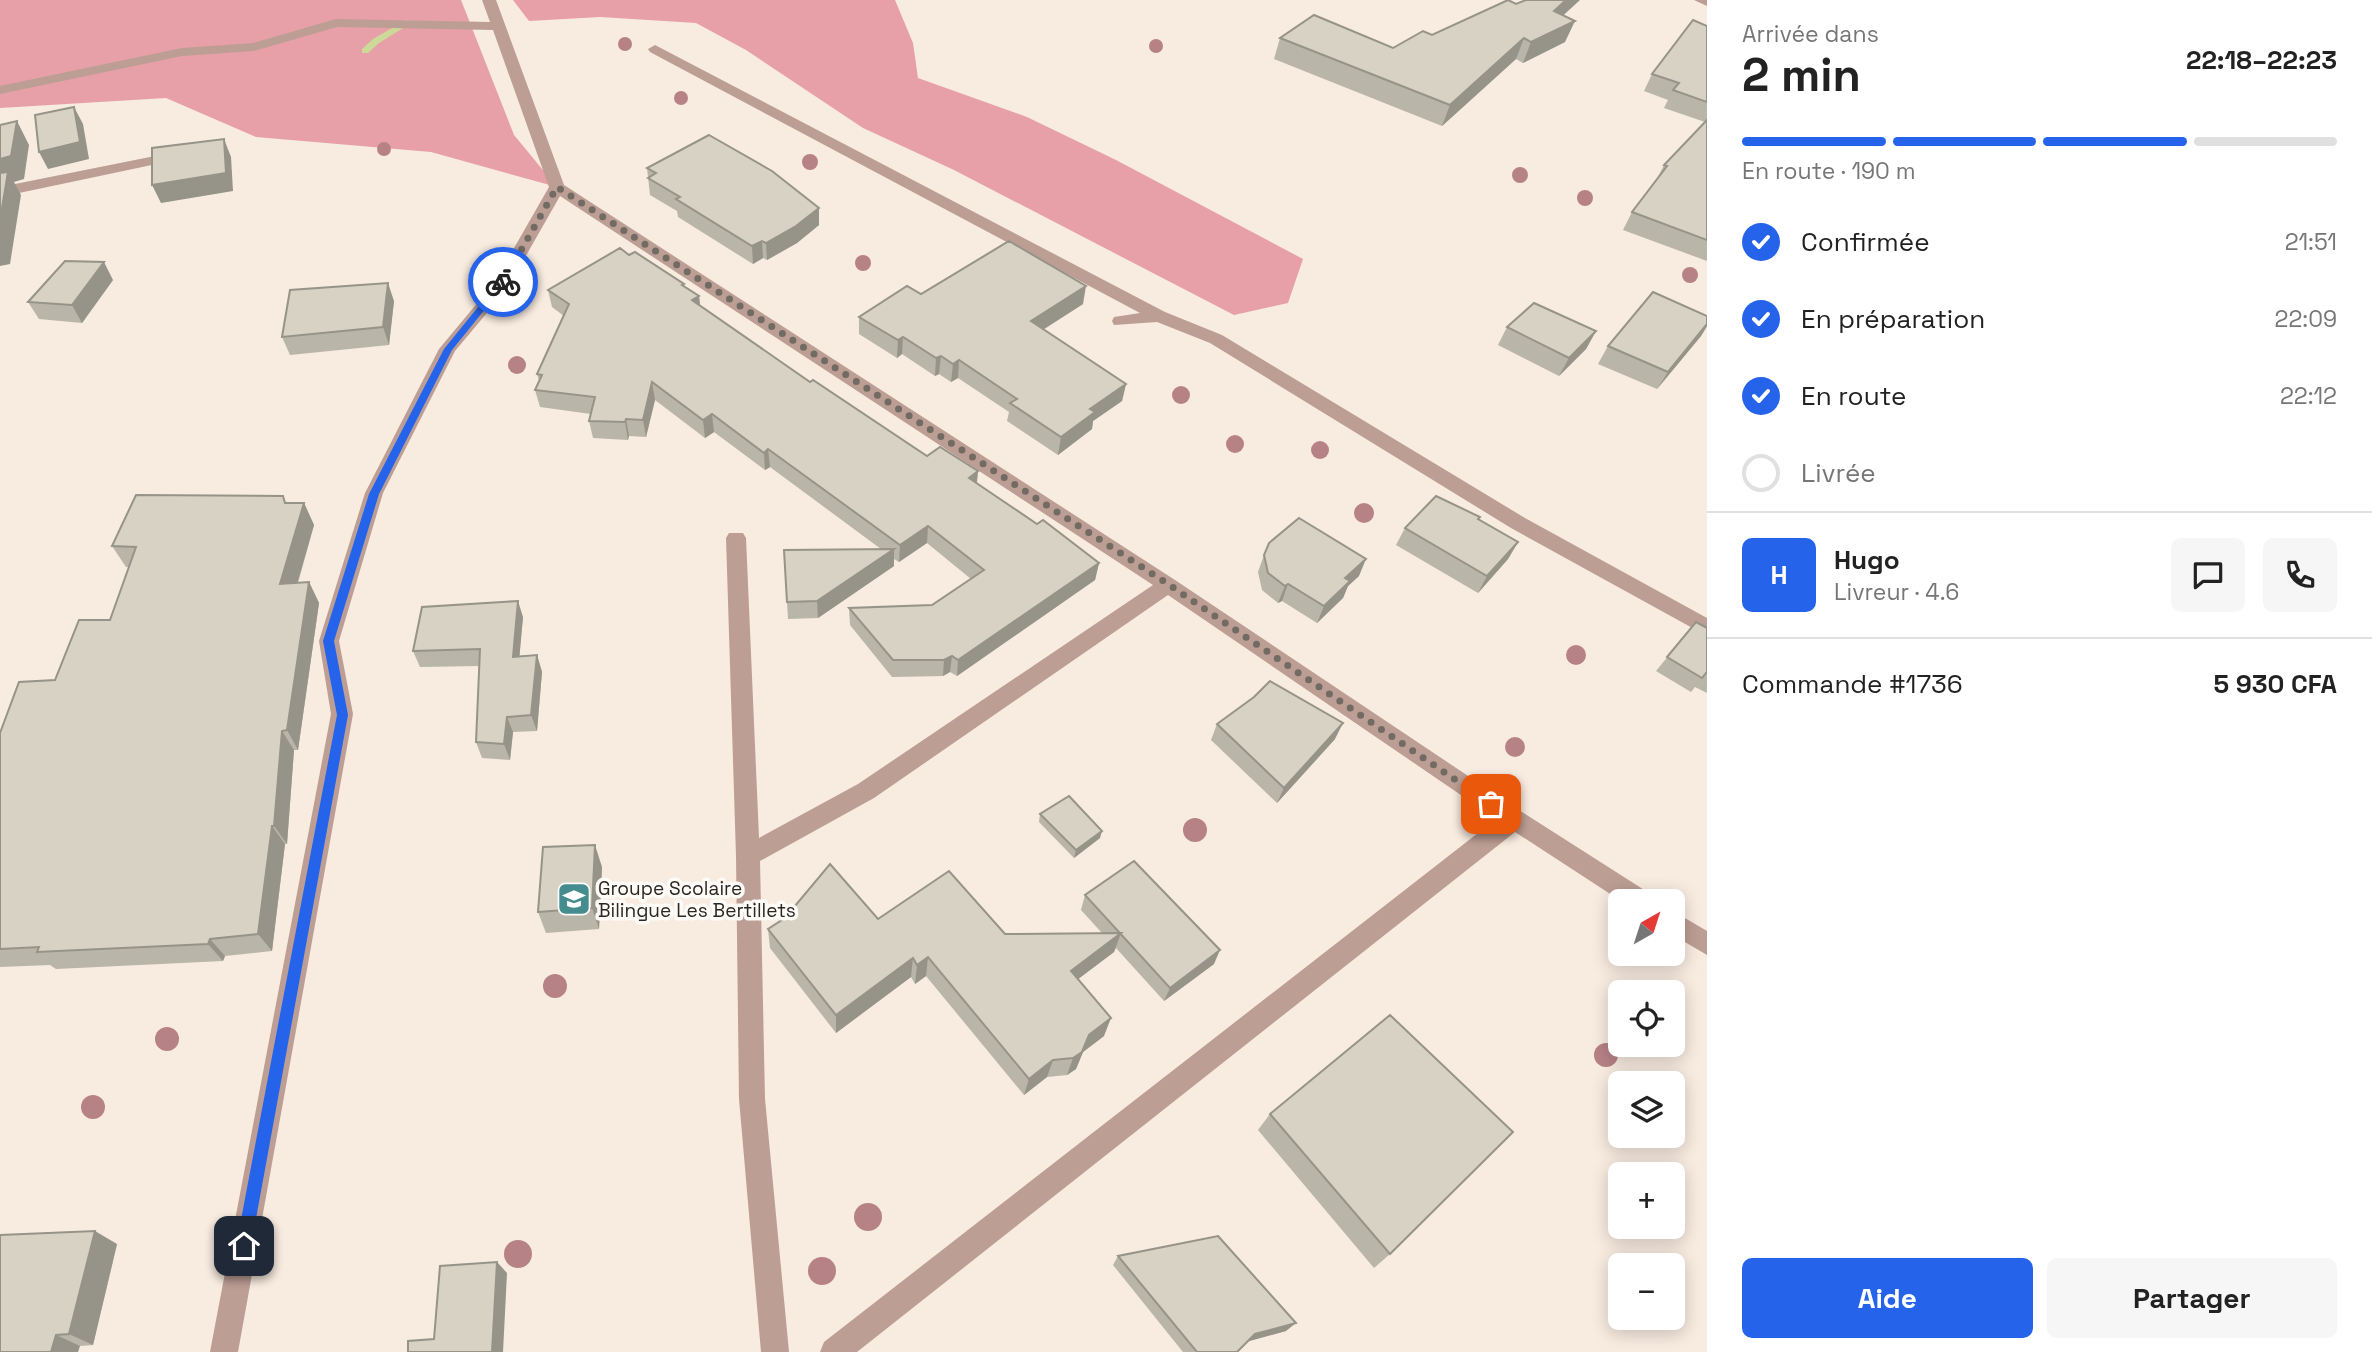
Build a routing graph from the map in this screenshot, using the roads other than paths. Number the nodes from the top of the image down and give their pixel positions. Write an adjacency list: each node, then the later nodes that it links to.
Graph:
1 (489, 0): 4 (street)
2 (1701, 0): 3 (street)
3 (1707, 2)
4 (499, 26): 6 (street); 8 (street)
5 (654, 49): 10 (street)
6 (0, 90)
7 (192, 152): 9 (street)
8 (557, 187): 13 (street); 20 (street)
9 (0, 192)
10 (1159, 316): 11 (street); 14 (street)
11 (1120, 321)
12 (736, 538): 16 (street)
13 (1168, 584): 15 (street); 16 (street)
14 (1707, 628)
15 (1514, 819): 17 (street); 22 (street)
16 (748, 856): 21 (street)
17 (1622, 889)
18 (1685, 930): 19 (street)
19 (1707, 944)
20 (224, 1352)
21 (775, 1352)
22 (834, 1352)

